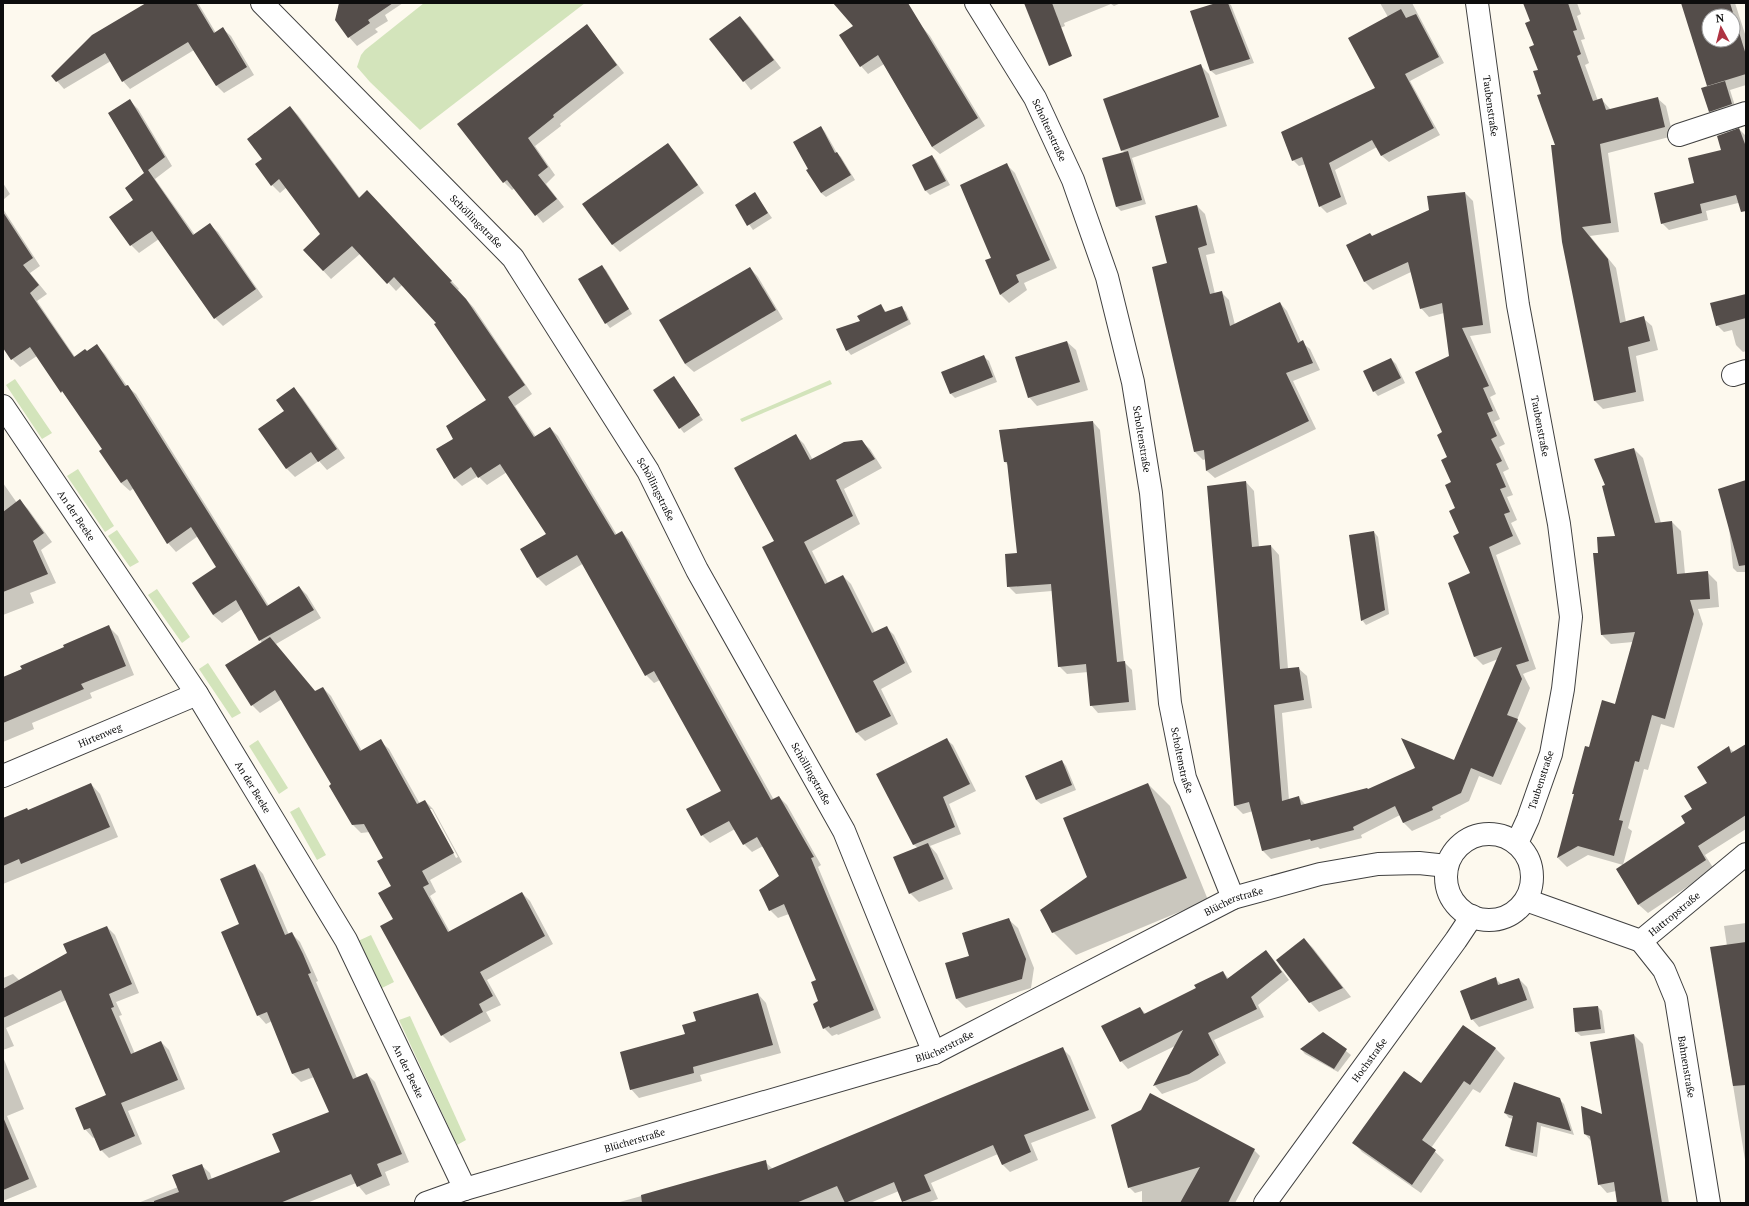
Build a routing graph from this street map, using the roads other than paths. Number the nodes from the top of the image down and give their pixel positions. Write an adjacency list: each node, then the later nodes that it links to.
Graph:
1 (262, 3): 16 (street, Schöllingstraße)
2 (976, 3): 12 (street, Scholtenstraße)
3 (1477, 3): 9 (street, Taubenstraße)
4 (1746, 113): 5 (street)
5 (1679, 135)
6 (3, 406): 7 (street, An der Beeke)
7 (197, 694): 8 (street, Hirtenweg); 17 (street, An der Beeke)
8 (3, 776)
9 (1517, 843): 11 (street); 13 (street)
10 (1746, 854): 15 (street, Hattropstraße)
11 (1447, 866): 12 (street, Blücherstraße); 14 (street)
12 (1233, 898): 16 (street, Blücherstraße)
13 (1526, 900): 14 (street); 15 (street, Hattropstraße)
14 (1472, 916): 19 (street, Hochstraße)
15 (1641, 941): 20 (street, Bahnenstraße)
16 (934, 1053): 17 (street, Blücherstraße)
17 (465, 1189): 18 (street, Blücherstraße)
18 (426, 1203)
19 (1265, 1203)
20 (1709, 1203)

